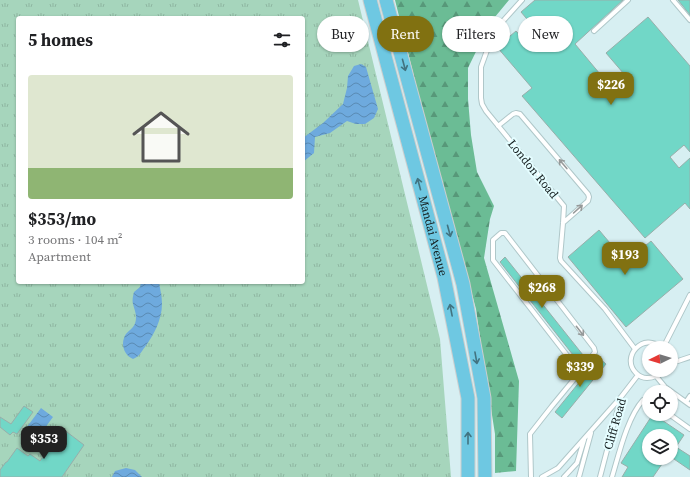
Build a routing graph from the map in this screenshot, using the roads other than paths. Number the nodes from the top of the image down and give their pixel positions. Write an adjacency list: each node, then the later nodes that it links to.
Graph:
1 (370, 0): 30 (main road, Mandai Avenue, one-way to 1)
2 (386, 0): 31 (main road, Mandai Avenue, one-way to 31)
3 (522, 0): 8 (lane, London Road)
4 (628, 0): 7 (lane)
5 (673, 0): 6 (lane)
6 (690, 20)
7 (594, 31)
8 (498, 126): 9 (lane, London Road); 9 (lane, one-way to 8)
9 (564, 223): 13 (lane, London Road)
10 (690, 295): 11 (lane)
11 (666, 341)
12 (642, 344): 13 (lane)
13 (635, 348): 17 (lane)
14 (690, 357): 15 (lane)
15 (678, 361)
16 (580, 372): 16 (lane, one-way to 16); 32 (lane)
17 (638, 375): 19 (lane); 23 (lane, Cliff Road)
18 (642, 377): 20 (lane)
19 (642, 377)
20 (653, 377)
21 (657, 377): 25 (lane)
22 (690, 396): 25 (lane)
23 (621, 397): 28 (lane); 36 (lane, Cliff Road)
24 (642, 401): 37 (lane)
25 (688, 404)
26 (678, 420): 27 (lane)
27 (690, 429)
28 (592, 430): 29 (lane); 35 (lane)
29 (585, 438): 33 (lane); 34 (lane)
30 (468, 477)
31 (485, 477)
32 (531, 477)
33 (542, 477)
34 (564, 477)
35 (578, 477)
36 (600, 477)
37 (612, 477)

